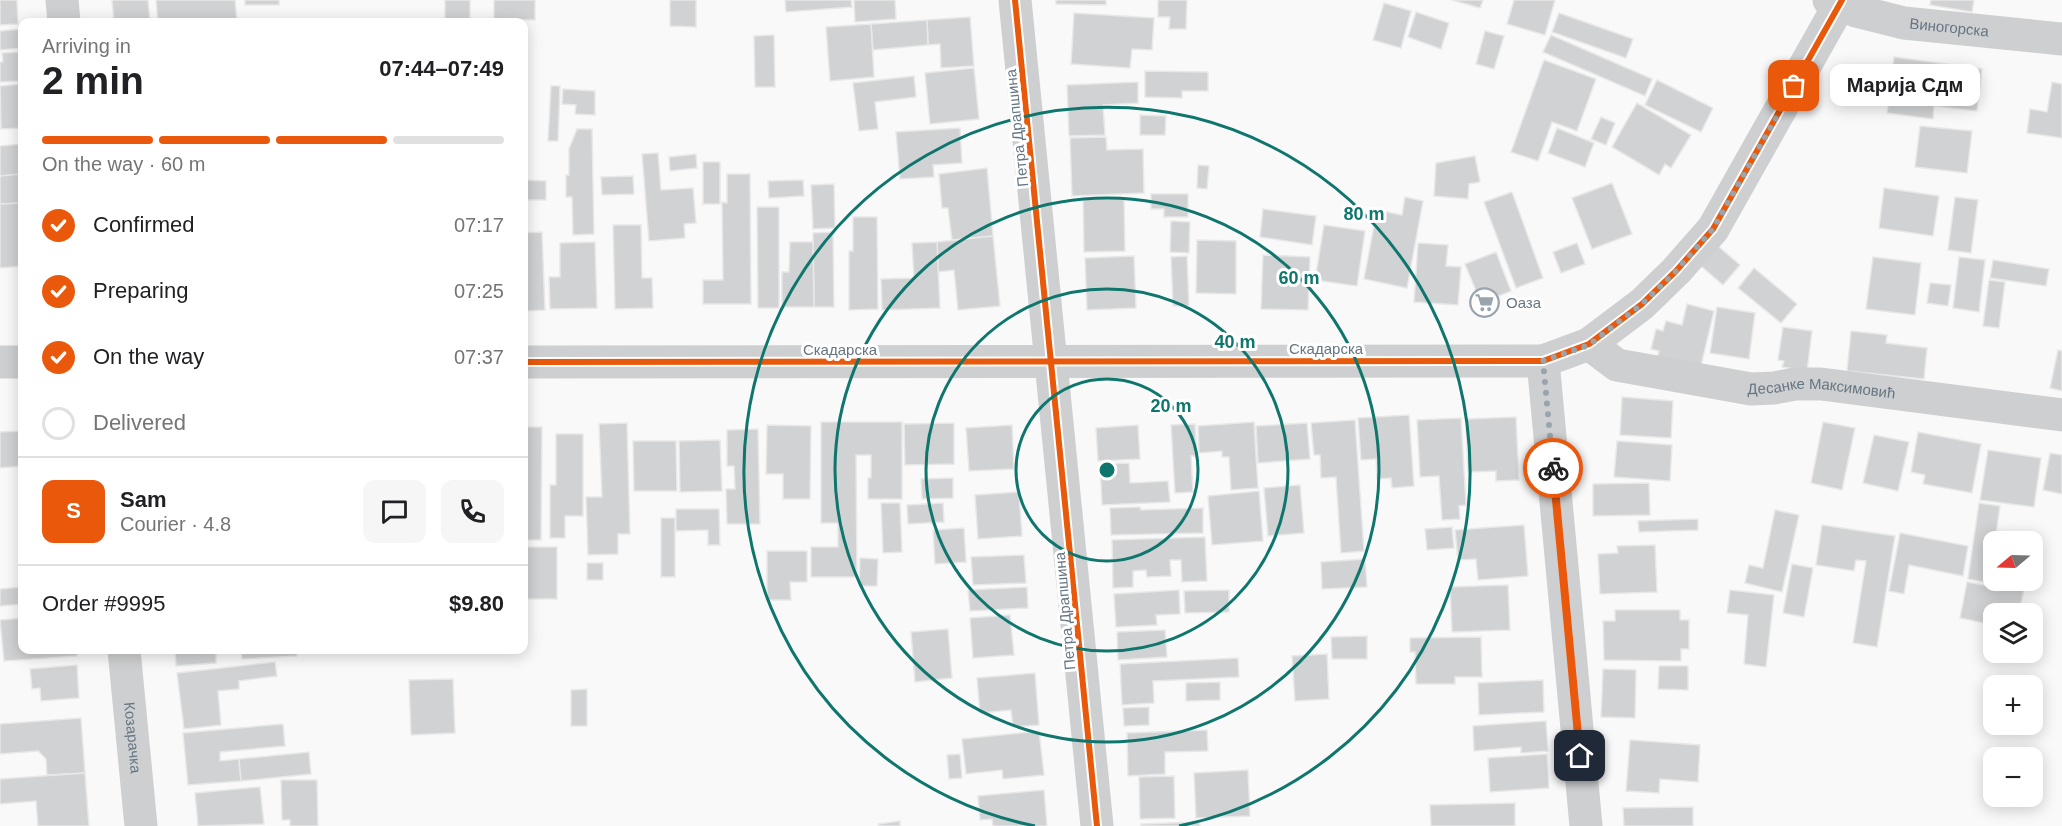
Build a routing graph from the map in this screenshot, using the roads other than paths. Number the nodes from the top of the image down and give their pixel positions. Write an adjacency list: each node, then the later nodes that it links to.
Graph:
1 (62, 0): 4 (street)
2 (1016, 0): 11 (street, Петра Драпшина)
3 (1837, 1): 5 (street, Виногорска); 6 (street, Скадарска)
4 (64, 18)
5 (2062, 39)
6 (1589, 345): 7 (street, Скадарска); 12 (street, Десанке Максимовић)
7 (1543, 361): 11 (street, Скадарска); 16 (street)
8 (0, 362): 9 (street)
9 (18, 362)
10 (528, 362): 11 (street, Скадарска)
11 (1053, 362): 15 (street, Петра Драпшина)
12 (2062, 416)
13 (124, 654): 14 (street, Козарачка)
14 (141, 826)
15 (1097, 826)
16 (1586, 826)

